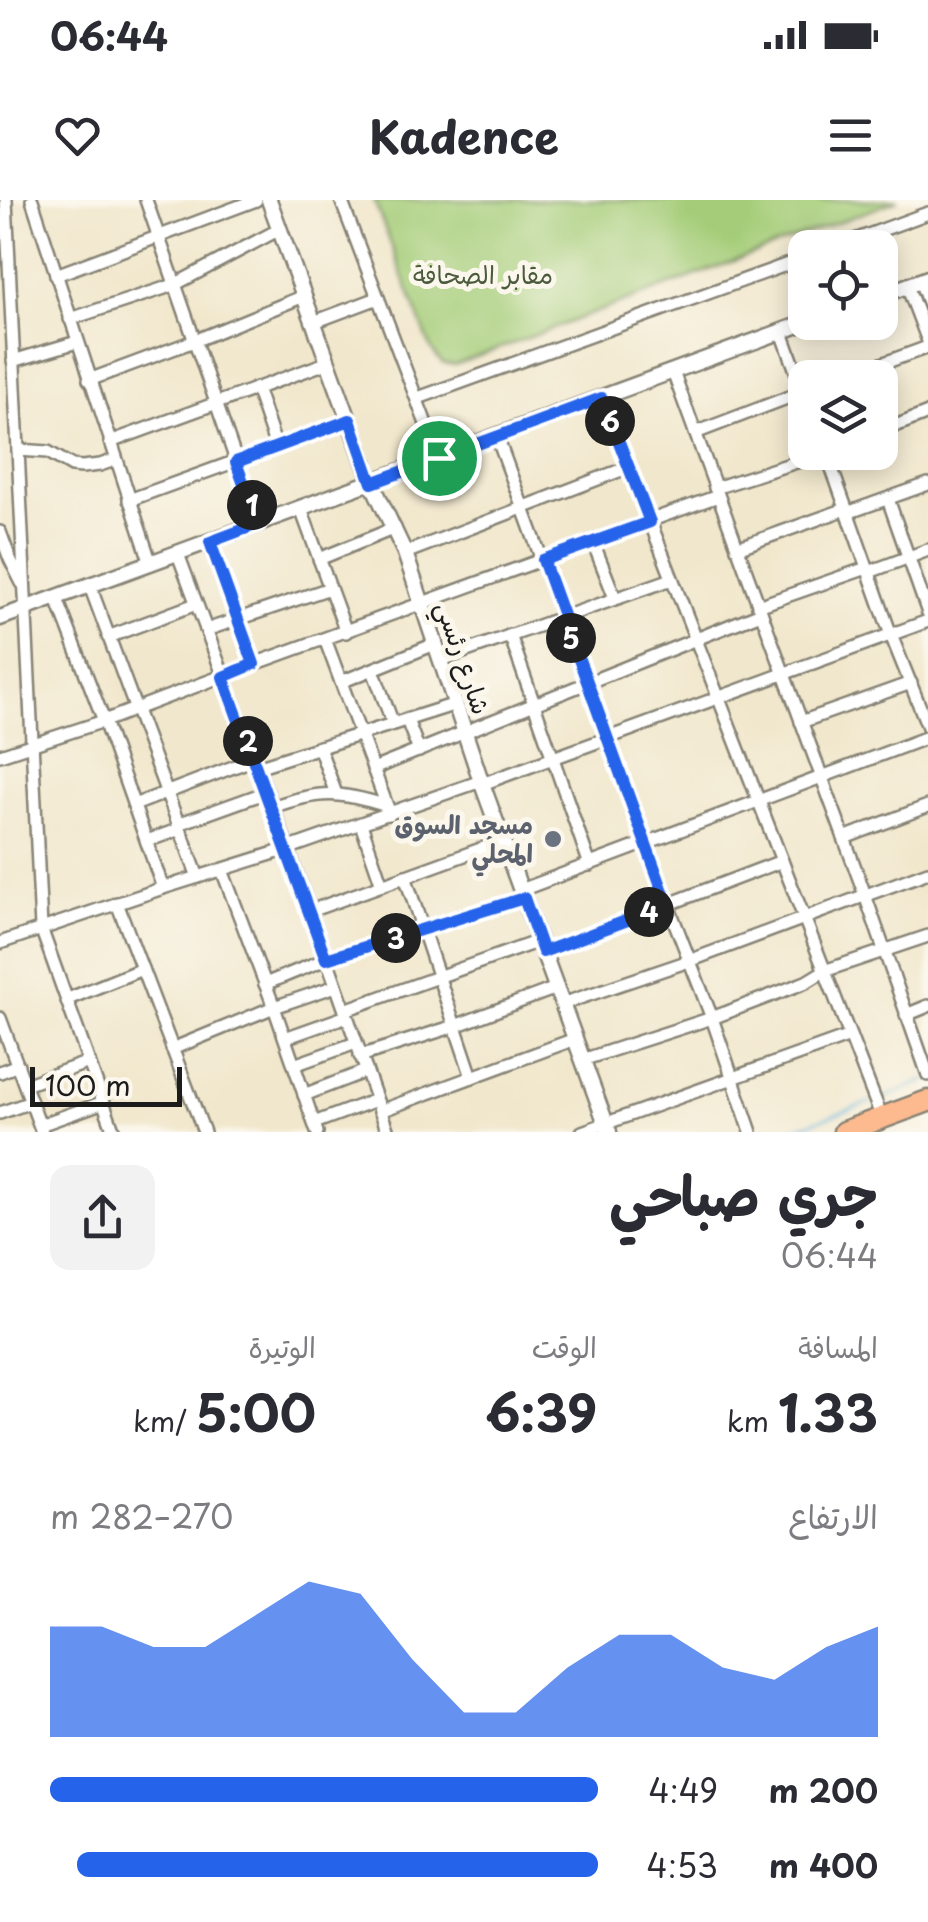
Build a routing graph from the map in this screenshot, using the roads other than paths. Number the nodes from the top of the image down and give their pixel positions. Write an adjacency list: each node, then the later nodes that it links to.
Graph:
1 (6, 200): 11 (street)
2 (32, 200): 13 (street)
3 (146, 200): 10 (street)
4 (256, 200): 10 (street)
5 (269, 200): 8 (street, شارع رئسي)
6 (341, 200): 17 (street)
7 (928, 213): 9 (street)
8 (280, 228): 15 (street); 16 (street, شارع رئسي)
9 (882, 230)
10 (158, 236): 13 (street); 15 (street)
11 (4, 253): 28 (street)
12 (788, 264): 33 (street)
13 (56, 275): 19 (street)
14 (918, 282): 18 (street); 25 (street)
15 (174, 285): 19 (street); 23 (street)
16 (304, 296): 20 (street, شارع رئسي); 23 (street)
17 (378, 298): 20 (street); 33 (street)
18 (928, 302)
19 (70, 319): 24 (street)
20 (314, 322): 29 (street, شارع رئسي)
21 (788, 330): 22 (street)
22 (782, 332): 26 (street); 30 (street)
23 (194, 341): 31 (street); 36 (street)
24 (77, 342): 28 (street); 31 (street)
25 (928, 344): 27 (street)
26 (792, 360)
27 (888, 360)
28 (14, 361): 44 (street)
29 (329, 362): 32 (street); 38 (street, شارع رئسي)
30 (672, 372): 34 (street); 40 (street)
31 (89, 380): 42 (street)
32 (256, 388): 36 (street); 43 (street)
33 (418, 398): 45 (street)
34 (602, 398): 41 (street); 49 (street)
35 (788, 399): 40 (street)
36 (216, 403): 42 (street); 47 (street)
37 (928, 413): 39 (street)
38 (350, 420): 43 (street); 51 (street, شارع رئسي)
39 (898, 425)
40 (695, 433): 53 (street)
41 (497, 437): 45 (street); 56 (street)
42 (110, 442): 46 (street)
43 (276, 447): 47 (street)
44 (18, 450): 46 (street); 76 (street)
45 (439, 458): 51 (street)
46 (115, 460): 55 (street)
47 (236, 462): 55 (street); 60 (street)
48 (788, 466): 53 (street)
49 (628, 467): 56 (street); 59 (street)
50 (832, 470): 58 (street)
51 (372, 483): 57 (street); 61 (street, شارع رئسي)
52 (926, 489): 54 (street)
53 (716, 492): 59 (street); 65 (street)
54 (888, 498): 58 (street); 69 (street)
55 (129, 500): 72 (street)
56 (523, 508): 67 (street); 71 (street)
57 (301, 509): 60 (street); 70 (street)
58 (847, 511): 65 (street); 73 (street)
59 (650, 522): 64 (street); 74 (street)
60 (258, 524): 63 (street)
61 (395, 528): 67 (street, شارع رئسي); 70 (street)
62 (0, 532): 76 (street)
63 (210, 542): 68 (street); 87 (street)
64 (593, 542): 71 (street); 79 (street)
65 (737, 548): 83 (street)
66 (928, 550): 69 (street)
67 (405, 553): 81 (street, شارع رئسي)
68 (178, 554): 72 (street); 80 (street)
69 (909, 557): 73 (street); 84 (street)
70 (319, 559): 77 (street)
71 (543, 560): 81 (street); 85 (street)
72 (151, 564): 75 (street)
73 (868, 570): 83 (street); 92 (street)
74 (672, 579): 79 (street); 95 (street)
75 (90, 586): 78 (street); 93 (street)
76 (24, 587): 82 (street)
77 (330, 588): 87 (street); 90 (street)
78 (57, 598): 82 (street); 110 (street)
79 (615, 598): 85 (street)
80 (196, 604): 89 (street); 93 (street)
81 (421, 604): 90 (street); 96 (street, شارع رئسي)
82 (26, 608): 86 (street); 118 (street)
83 (760, 609): 95 (street); 100 (street)
84 (928, 613)
85 (563, 616): 91 (street); 104 (street)
86 (0, 618)
87 (238, 620): 89 (street); 98 (street)
88 (928, 621): 92 (street)
89 (206, 630): 101 (street)
90 (346, 632): 94 (street)
91 (510, 635): 97 (street); 107 (street)
92 (892, 635): 100 (street); 103 (street)
93 (108, 637): 108 (street)
94 (324, 639): 98 (street); 102 (street)
95 (696, 640): 104 (street); 105 (street)
96 (435, 644): 97 (street, شارع رئسي); 99 (street)
97 (441, 660): 106 (street, شارع رئسي)
98 (254, 664): 101 (street)
99 (373, 670): 102 (street); 112 (street)
100 (783, 674): 105 (street); 111 (street)
101 (223, 677): 108 (street); 123 (street)
102 (341, 682): 115 (street)
103 (910, 682): 111 (street); 113 (street)
104 (587, 684): 107 (street); 117 (street)
105 (718, 698): 117 (street); 130 (street)
106 (456, 704): 109 (street); 114 (street, شارع رئسي)
107 (536, 704): 114 (street); 122 (street)
108 (134, 710): 110 (street); 127 (street)
109 (407, 720): 112 (street); 120 (street)
110 (104, 721): 118 (street); 131 (street)
111 (801, 722): 125 (street)
112 (392, 724): 115 (street)
113 (928, 727)
114 (465, 733): 120 (street); 126 (street, شارع رئسي)
115 (360, 734): 119 (street); 124 (street)
116 (928, 737): 125 (street)
117 (607, 739): 122 (street); 140 (street)
118 (32, 745): 121 (street); 156 (street)
119 (319, 747): 123 (street); 129 (street)
120 (419, 751): 124 (street)
121 (0, 755)
122 (553, 758): 126 (street); 143 (street)
123 (256, 763): 127 (street); 128 (street)
124 (373, 768): 134 (street)
125 (822, 778): 130 (street); 137 (street)
126 (482, 783): 134 (street); 139 (street, شارع رئسي)
127 (166, 792): 131 (street); 136 (street)
128 (267, 792): 133 (street); 136 (street)
129 (336, 794): 133 (street); 134 (street)
130 (759, 802): 140 (street); 142 (street)
131 (134, 805): 138 (street)
132 (928, 806): 137 (street)
133 (272, 807): 141 (street)
134 (388, 810): 135 (street)
135 (361, 824): 141 (street); 148 (street)
136 (179, 826): 138 (street); 147 (street)
137 (844, 838): 151 (street)
138 (147, 841): 149 (street)
139 (503, 841): 146 (street); 150 (street, شارع رئسي)
140 (646, 844): 143 (street); 153 (street)
141 (288, 848): 144 (street); 154 (street)
142 (782, 861): 153 (street); 155 (street)
143 (590, 865): 150 (street)
144 (222, 870): 147 (street); 167 (street)
145 (928, 872): 151 (street)
146 (406, 876): 148 (street); 157 (street)
147 (198, 877): 149 (street)
148 (382, 885): 154 (street)
149 (163, 888): 152 (street)
150 (522, 894): 157 (street); 160 (street, شارع رئسي)
151 (865, 896): 155 (street); 161 (street)
152 (117, 904): 156 (street); 164 (street)
153 (668, 905): 160 (street); 163 (street)
154 (310, 911): 162 (street)
155 (804, 919): 163 (street); 165 (street)
156 (41, 928): 159 (street); 170 (street)
157 (423, 929): 162 (street); 166 (street)
158 (928, 936): 161 (street)
159 (1, 939)
160 (541, 946): 166 (street); 169 (street, شارع رئسي)
161 (885, 951): 165 (street); 175 (street)
162 (326, 959): 167 (street); 168 (street)
163 (689, 961): 171 (street); 176 (street)
164 (142, 969): 170 (street); 182 (street)
165 (824, 970): 176 (street); 179 (street)
166 (439, 977): 174 (street); 178 (street)
167 (265, 984): 173 (street)
168 (336, 986): 173 (street); 174 (street)
169 (556, 988): 171 (street, شارع رئسي); 178 (street)
170 (68, 999): 185 (street)
171 (562, 1004): 181 (street, شارع رئسي)
172 (928, 1006): 175 (street)
173 (274, 1007): 180 (street); 182 (street)
174 (346, 1013): 180 (street); 183 (street)
175 (906, 1015): 190 (street)
176 (712, 1018): 184 (street); 192 (street)
177 (1, 1021): 187 (street)
178 (455, 1026): 183 (street); 191 (street)
179 (850, 1036): 192 (street); 200 (street)
180 (285, 1038): 186 (street)
181 (575, 1039): 184 (street, شارع رئسي); 191 (street)
182 (172, 1049): 205 (street)
183 (358, 1050): 186 (street); 188 (street)
184 (582, 1060): 203 (street, شارع رئسي)
185 (89, 1062): 193 (street); 197 (street)
186 (294, 1065): 194 (street)
187 (18, 1066): 189 (street); 193 (street)
188 (366, 1071): 194 (street); 198 (street)
189 (0, 1072)
190 (928, 1075)
191 (472, 1076): 198 (street)
192 (734, 1078): 203 (street); 208 (street)
193 (25, 1085): 196 (street)
194 (304, 1095): 202 (street)
195 (928, 1101): 200 (highway)
196 (31, 1102): 199 (street); 201 (street)
197 (104, 1102): 201 (street); 204 (street)
198 (378, 1106): 202 (street); 206 (street)
199 (0, 1113)
200 (882, 1118): 209 (highway)
201 (41, 1128)
202 (316, 1128)
203 (607, 1128): 207 (street)
204 (114, 1132)
205 (204, 1132)
206 (388, 1132)
207 (582, 1132)
208 (752, 1132)
209 (844, 1132)

